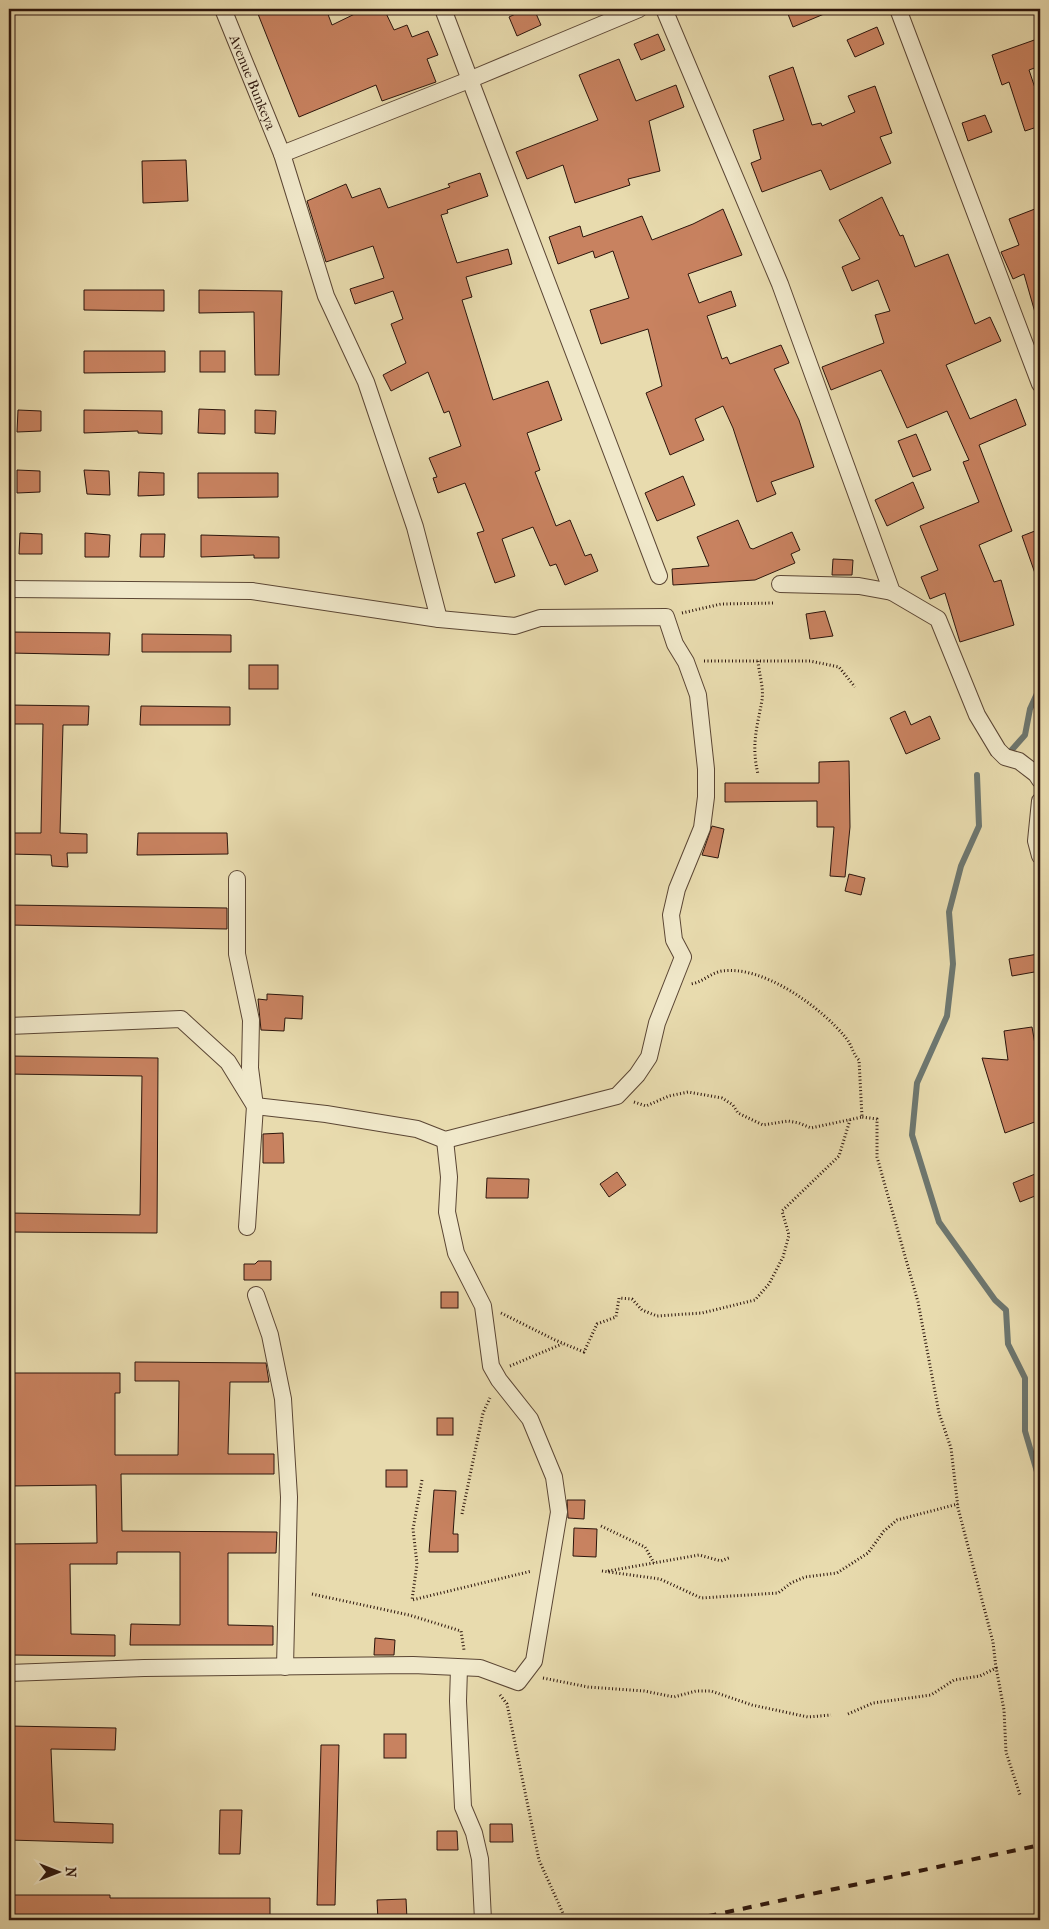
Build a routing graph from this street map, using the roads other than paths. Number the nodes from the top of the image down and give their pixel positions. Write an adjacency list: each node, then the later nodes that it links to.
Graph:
1 (223, 9): 7 (street, Avenue Bunkeya)
2 (443, 9): 6 (street)
3 (639, 9): 6 (street)
4 (664, 9): 12 (street)
5 (898, 9): 8 (street)
6 (468, 80): 7 (street); 9 (street)
7 (282, 154): 13 (street, Avenue Bunkeya)
8 (1040, 384)
9 (659, 576)
10 (780, 584): 12 (street)
11 (9, 588): 13 (street)
12 (892, 592): 14 (street)
13 (439, 619): 20 (street)
14 (1040, 780)
15 (1040, 801): 16 (street)
16 (1040, 856)
17 (237, 879): 19 (street)
18 (9, 1026): 19 (street)
19 (255, 1106): 20 (street); 21 (street)
20 (445, 1140): 24 (street)
21 (247, 1227)
22 (256, 1295): 23 (street)
23 (285, 1667): 24 (street); 25 (street)
24 (459, 1668): 26 (street)
25 (9, 1673)
26 (483, 1920)

